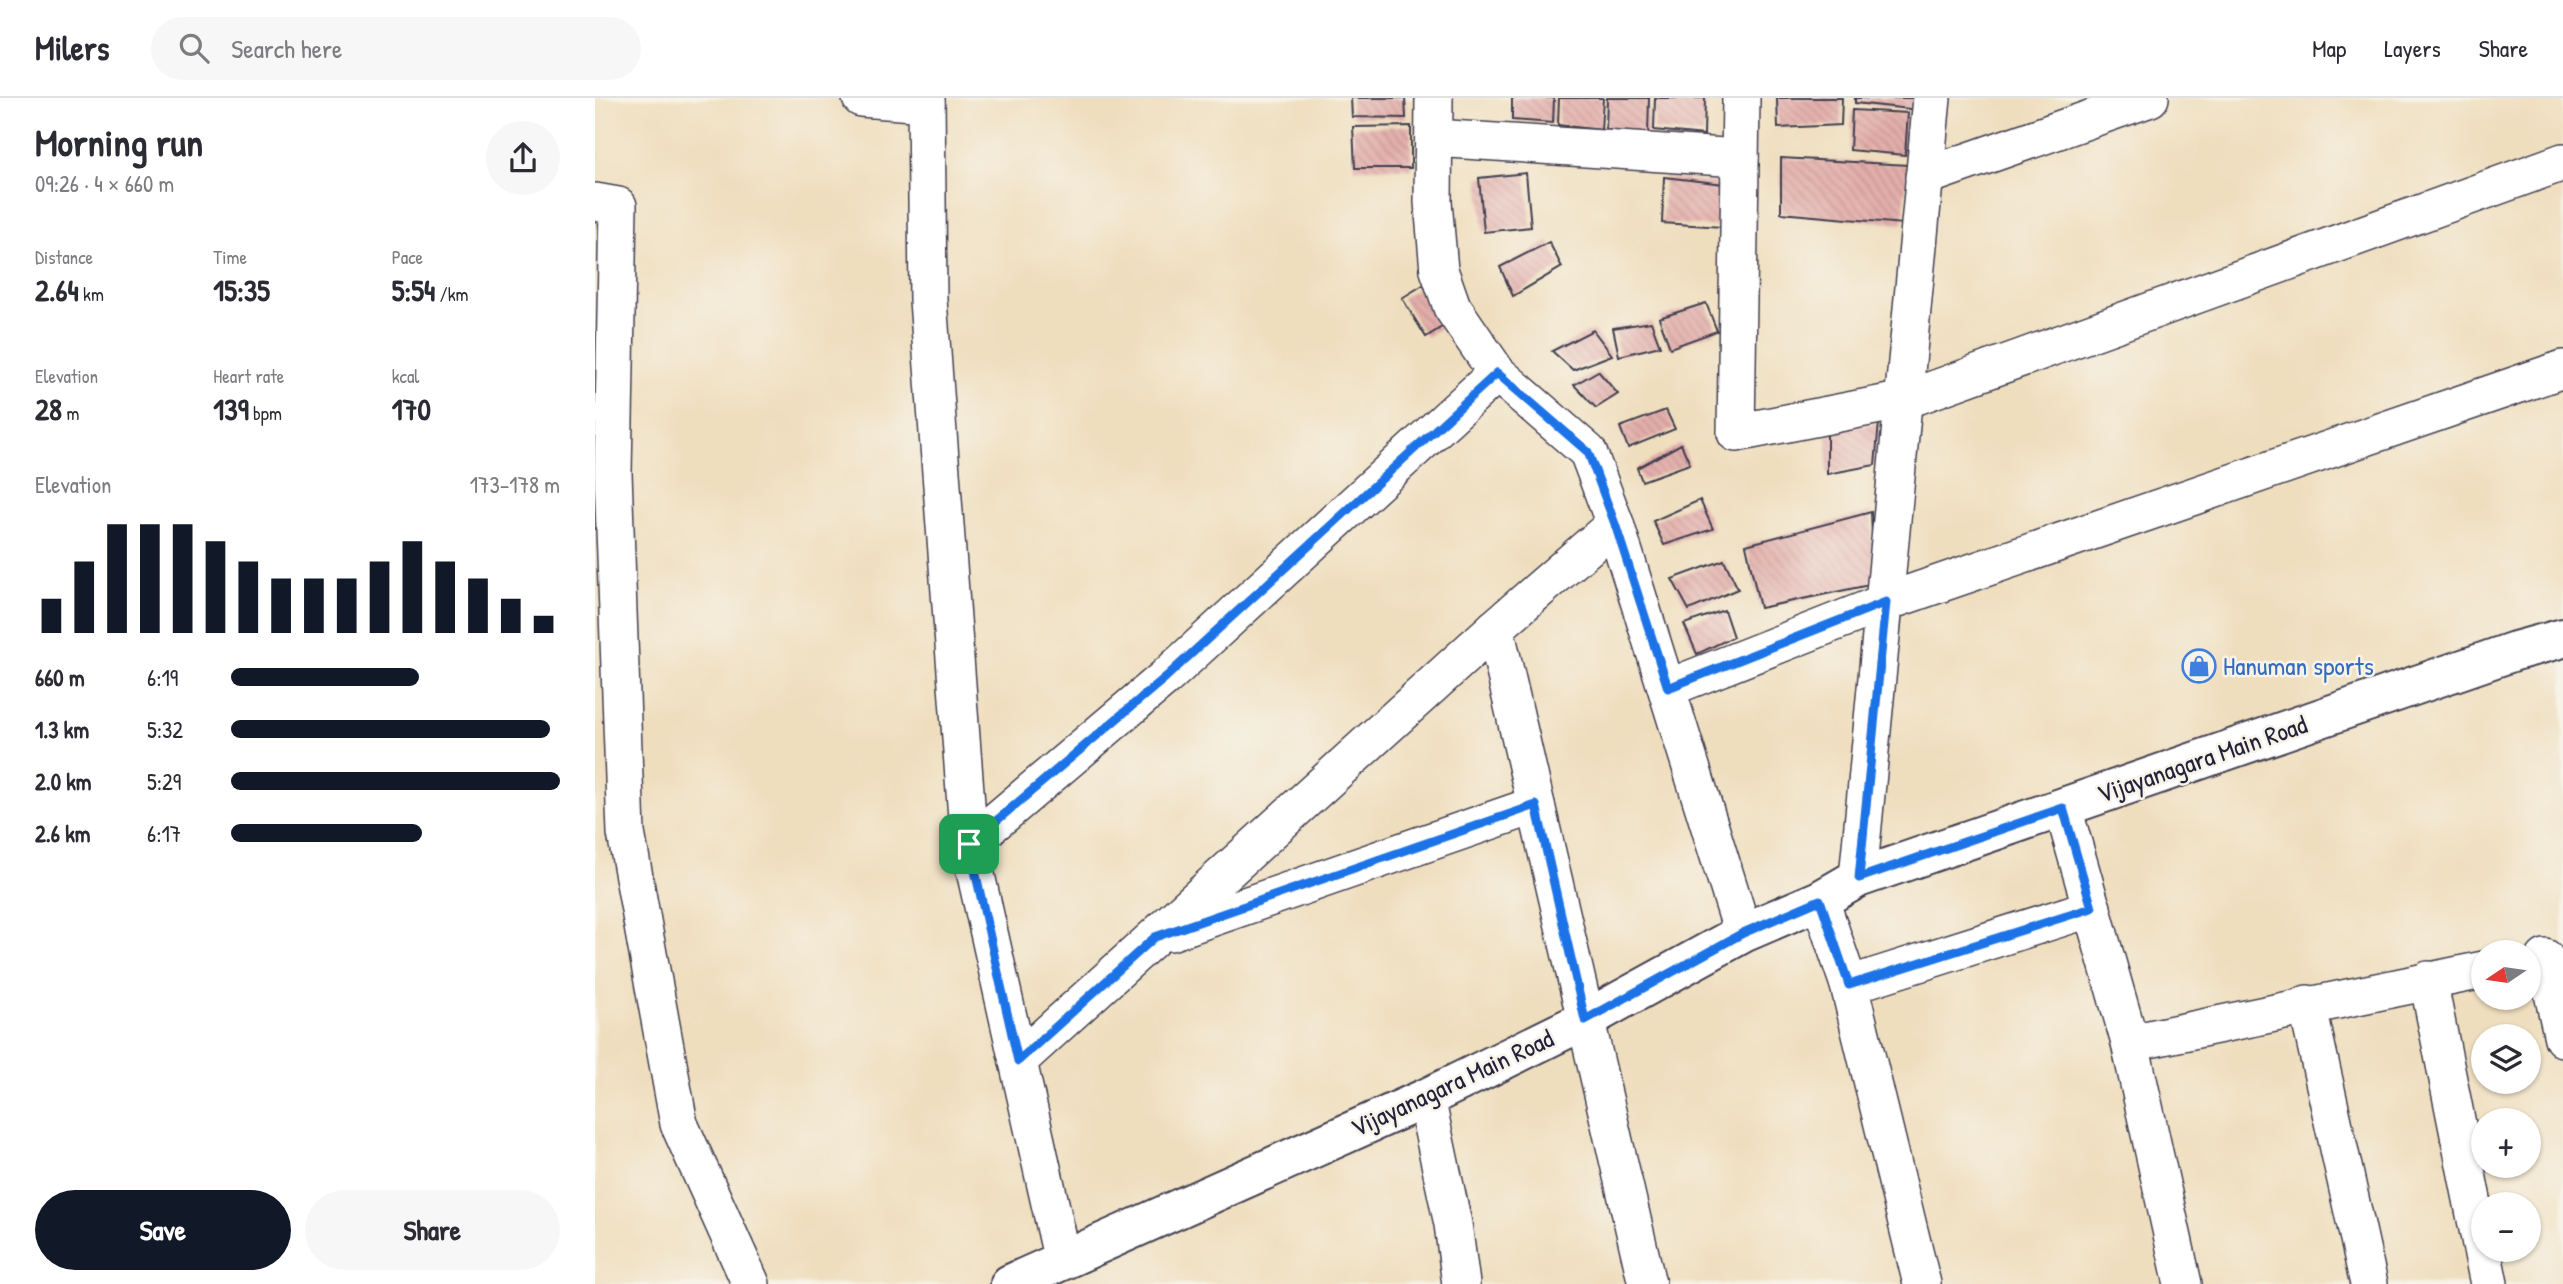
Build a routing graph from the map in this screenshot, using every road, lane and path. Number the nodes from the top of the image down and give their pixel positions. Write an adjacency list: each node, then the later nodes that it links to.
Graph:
1 (861, 98): 6 (street)
2 (1434, 98): 7 (street)
3 (1741, 98): 8 (street)
4 (1931, 98): 10 (street)
5 (2150, 98): 10 (street)
6 (926, 100): 22 (street)
7 (1434, 138): 8 (street); 13 (street)
8 (1740, 158): 14 (street)
9 (2563, 162): 14 (street)
10 (1924, 177): 14 (street)
11 (595, 202): 39 (street)
12 (2563, 369): 16 (street)
13 (1497, 373): 15 (street); 22 (street)
14 (1905, 400): 16 (street)
15 (1615, 524): 17 (street); 19 (street)
16 (1886, 602): 19 (street); 23 (street)
17 (1495, 628): 20 (street); 27 (street)
18 (2563, 638): 21 (street, Vijayanagara Main Road)
19 (1668, 688): 26 (street)
20 (1536, 805): 27 (street); 33 (street)
21 (2063, 808): 23 (street, Vijayanagara Main Road); 25 (street)
22 (969, 844): 36 (street)
23 (1859, 878): 24 (street, Vijayanagara Main Road)
24 (1820, 900): 26 (street, Vijayanagara Main Road); 31 (street)
25 (2092, 908): 31 (street); 35 (street)
26 (1743, 933): 33 (street, Vijayanagara Main Road)
27 (1155, 937): 36 (street)
28 (2546, 958): 34 (street)
29 (2471, 972): 30 (street)
30 (2428, 980): 32 (street); 46 (street)
31 (1849, 985): 43 (street)
32 (2307, 1004): 35 (street); 45 (street)
33 (1585, 1020): 37 (street, Vijayanagara Main Road); 42 (street)
34 (2563, 1038)
35 (2130, 1043): 44 (street)
36 (1018, 1061): 38 (street)
37 (1426, 1098): 38 (street, Vijayanagara Main Road); 41 (street)
38 (1063, 1261): 40 (street, Vijayanagara Main Road)
39 (751, 1284)
40 (1010, 1284)
41 (1461, 1284)
42 (1647, 1284)
43 (1922, 1284)
44 (2183, 1284)
45 (2368, 1284)
46 (2489, 1284)

